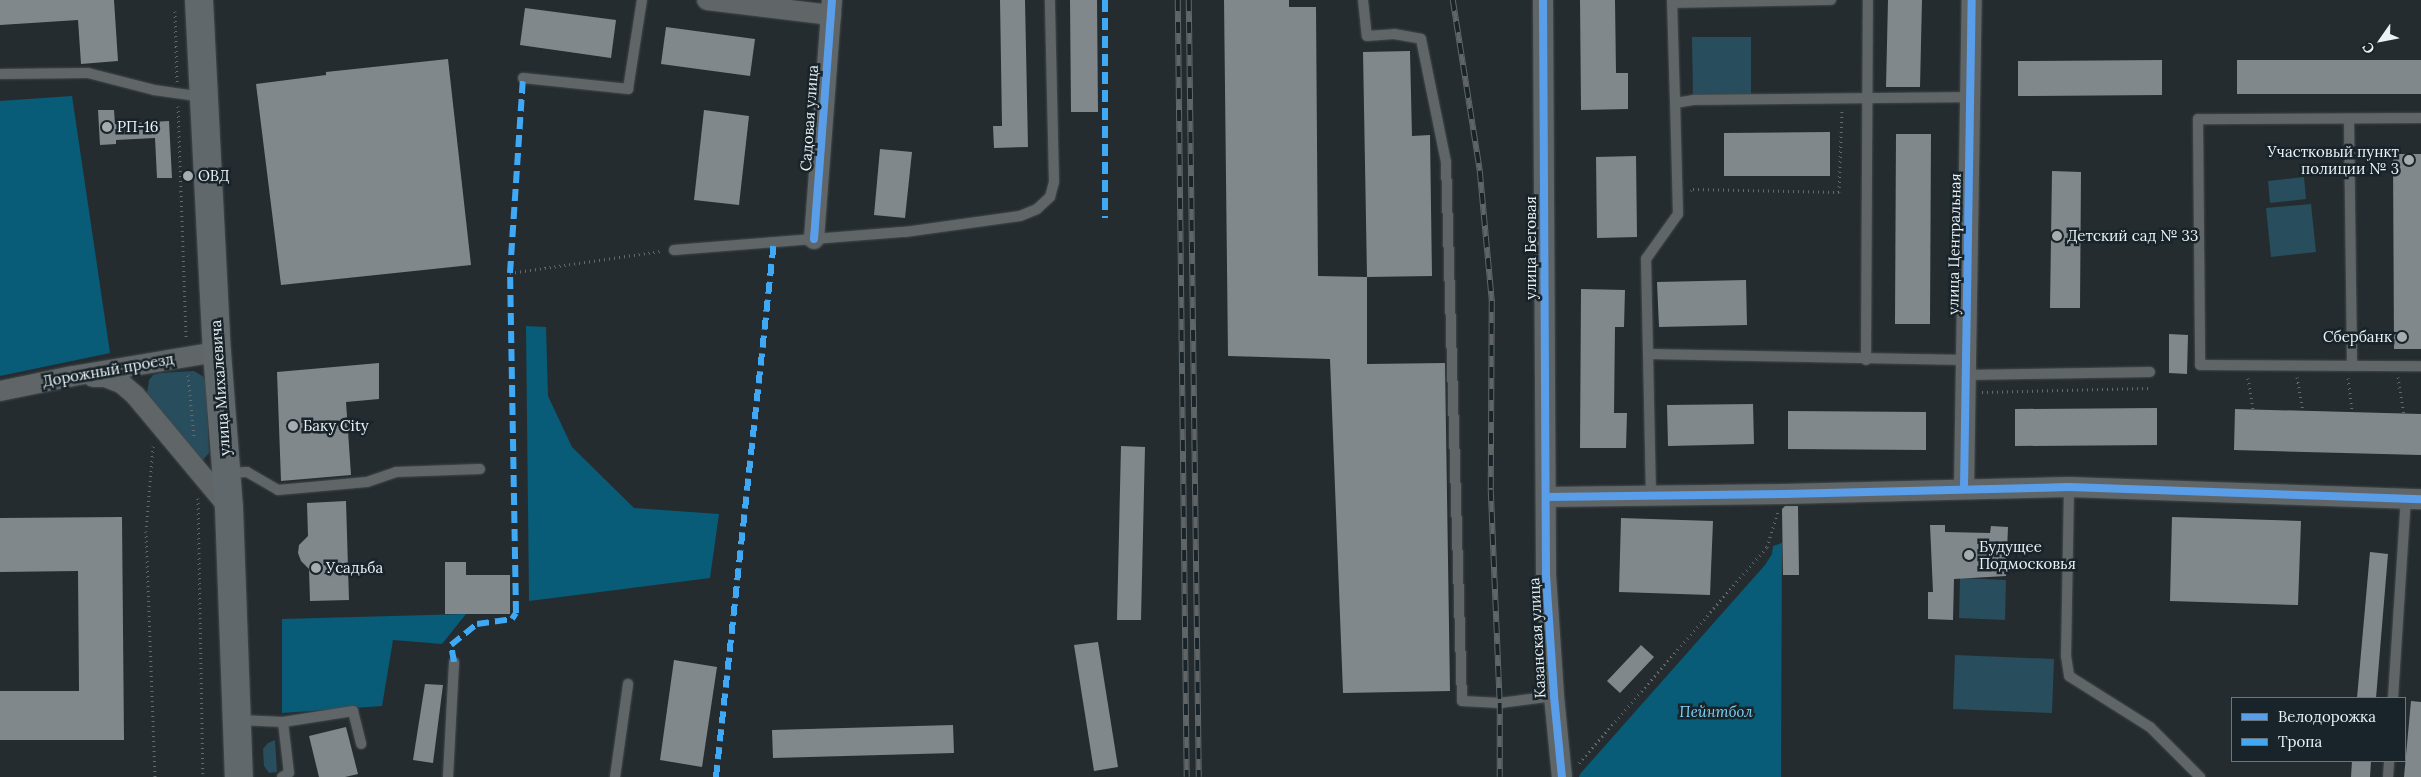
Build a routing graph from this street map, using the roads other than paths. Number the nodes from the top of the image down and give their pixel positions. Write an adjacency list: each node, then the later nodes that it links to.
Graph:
1 (642, 0): 13 (lane)
2 (708, 0): 11 (street)
3 (1050, 0): 20 (lane)
4 (1363, 0): 41 (lane)
5 (1543, 0): 36 (street, улица Беговая)
6 (1831, 0): 9 (lane)
7 (1868, 0): 16 (lane)
8 (1972, 0): 15 (street, улица Центральная)
9 (1672, 1): 17 (lane)
10 (187, 5): 14 (main road, улица Михалевича)
11 (831, 8): 20 (street, Садовая улица)
12 (0, 74): 14 (lane)
13 (523, 78)
14 (191, 96): 22 (main road, улица Михалевича)
15 (1971, 97): 16 (lane); 27 (street, улица Центральная)
16 (1867, 98): 17 (lane); 24 (lane)
17 (1675, 103): 23 (lane)
18 (2421, 118): 19 (lane)
19 (2349, 119): 25 (lane); 25 (lane)
20 (814, 239): 21 (lane)
21 (674, 250)
22 (217, 352): 29 (street, Дорожный проезд); 32 (main road, улица Михалевича)
23 (1648, 354): 24 (lane); 35 (lane)
24 (1866, 360): 27 (lane)
25 (2352, 366): 26 (lane)
26 (2421, 366)
27 (1966, 368): 28 (lane); 34 (street, улица Центральная)
28 (2150, 372)
29 (73, 376): 30 (street, Дорожный проезд); 38 (street)
30 (0, 391)
31 (480, 469): 32 (lane)
32 (226, 473): 38 (main road, улица Михалевича)
33 (2070, 487): 34 (street); 37 (street); 52 (lane)
34 (1964, 488): 35 (street)
35 (1651, 496): 36 (street)
36 (1547, 497): 41 (street, Казанская улица)
37 (2414, 499): 42 (lane)
38 (229, 508): 43 (main road, улица Михалевича)
39 (454, 662): 50 (lane)
40 (628, 684): 51 (lane)
41 (1554, 696): 47 (street, Казанская улица)
42 (2393, 697)
43 (238, 720): 44 (lane); 48 (main road, улица Михалевича)
44 (283, 722): 45 (lane); 49 (lane)
45 (361, 744)
46 (2389, 762): 53 (lane)
47 (1568, 773)
48 (239, 777)
49 (282, 777)
50 (448, 777)
51 (615, 777)
52 (2200, 777)
53 (2388, 777)

